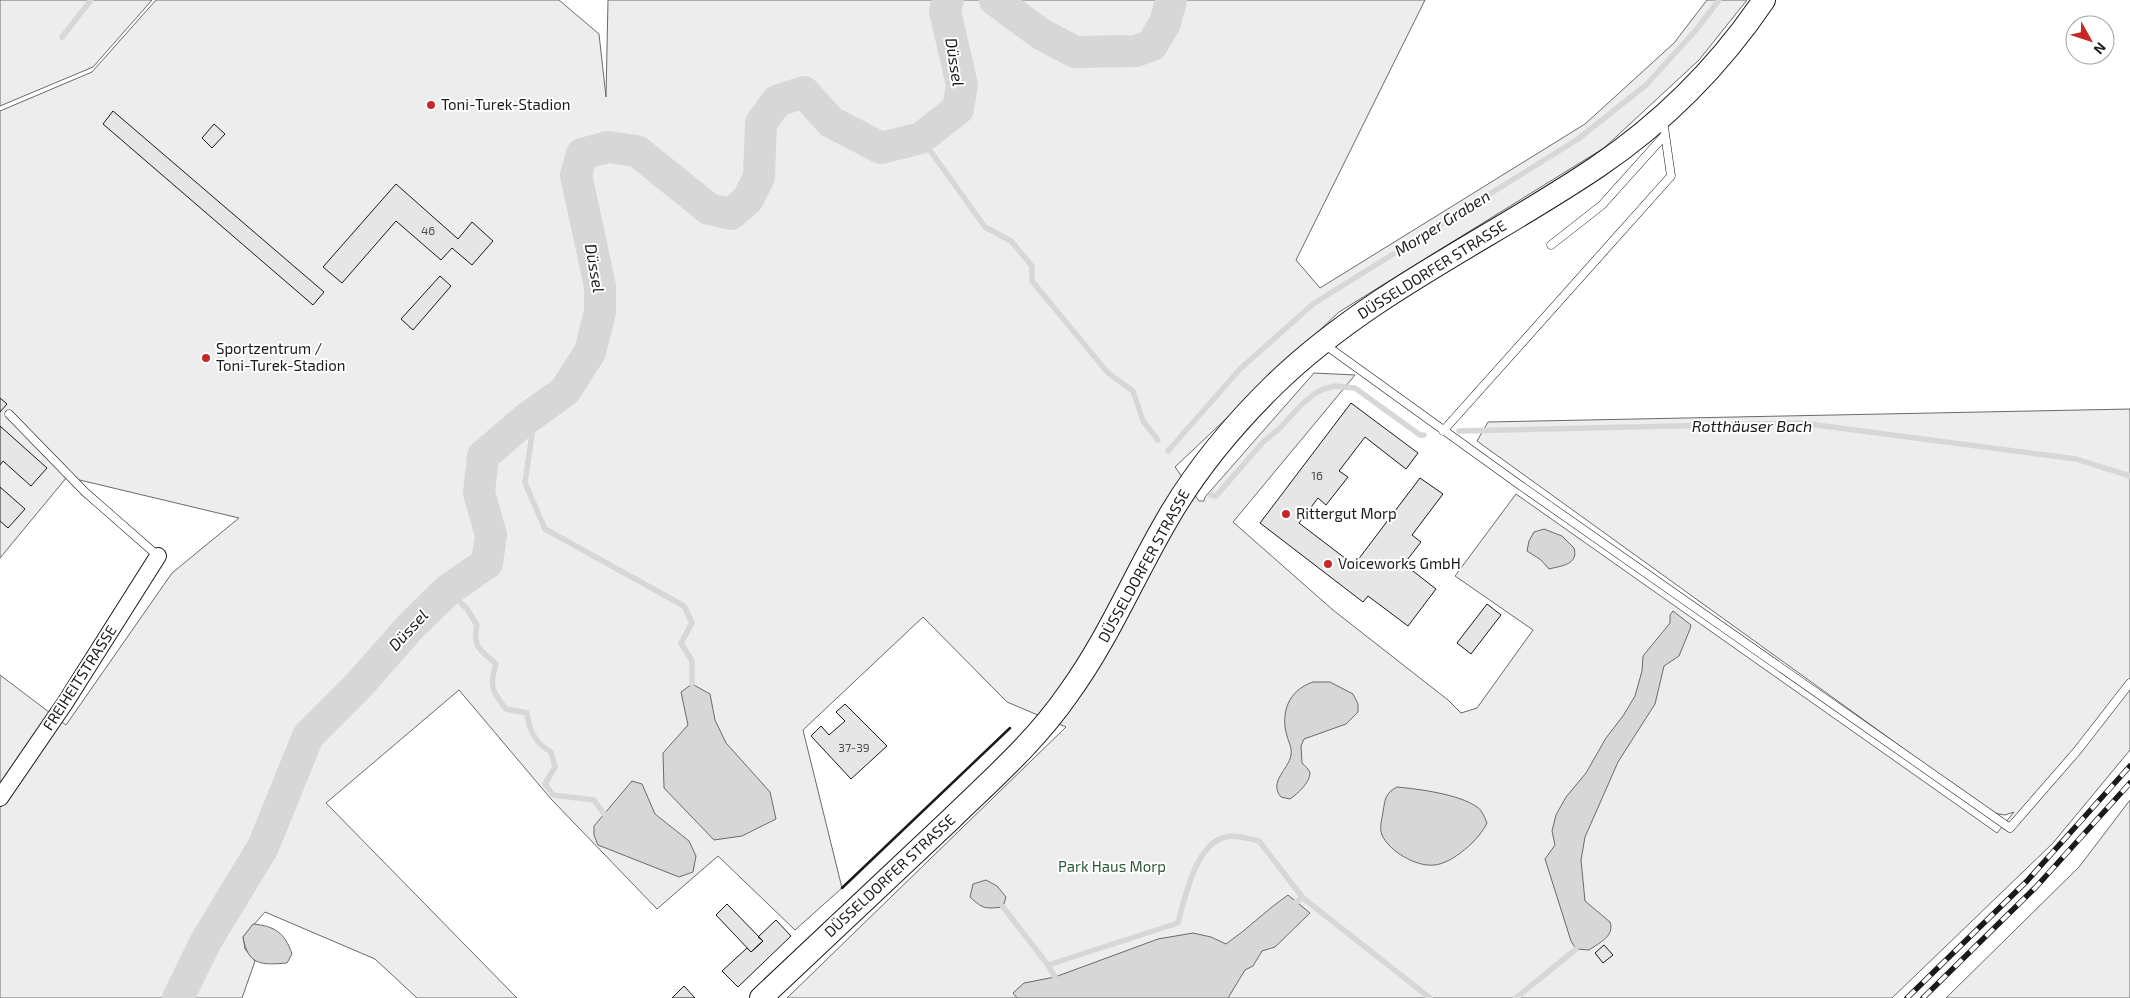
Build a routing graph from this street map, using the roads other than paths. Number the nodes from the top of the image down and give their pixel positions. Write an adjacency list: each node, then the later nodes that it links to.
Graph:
1 (1764, 0): 2 (main road, DÜSSELDORFER STRASSE)
2 (1663, 126): 3 (lane); 4 (main road, DÜSSELDORFER STRASSE); 6 (lane)
3 (1551, 245)
4 (1322, 343): 6 (lane); 10 (main road, DÜSSELDORFER STRASSE)
5 (9, 414): 7 (lane)
6 (1444, 431): 8 (lane)
7 (158, 556): 9 (street, FREIHEITSTRASSE)
8 (2130, 683)
9 (0, 798)
10 (761, 998)

